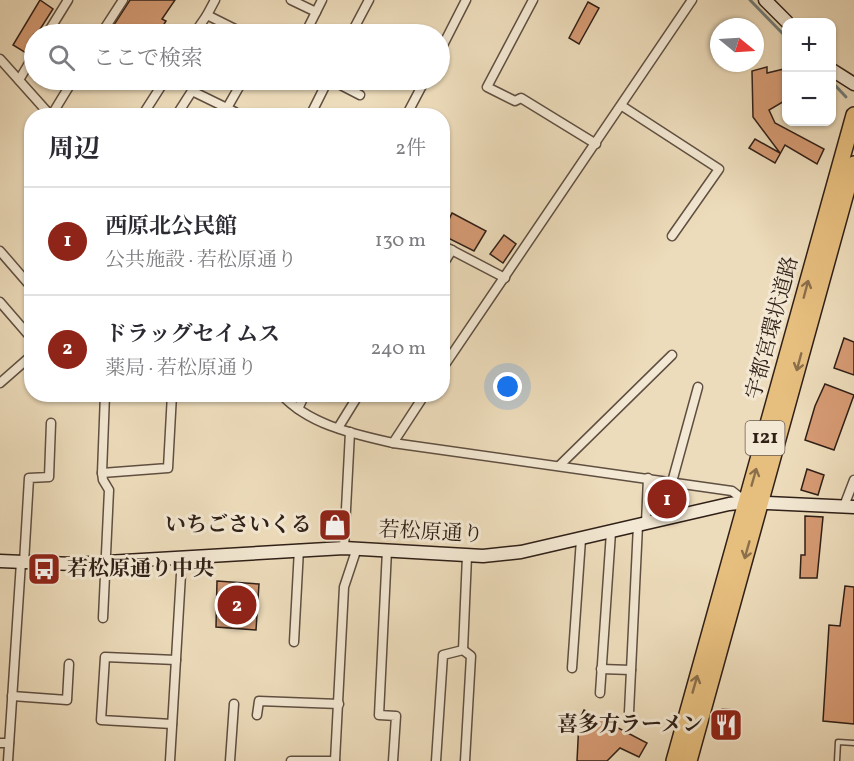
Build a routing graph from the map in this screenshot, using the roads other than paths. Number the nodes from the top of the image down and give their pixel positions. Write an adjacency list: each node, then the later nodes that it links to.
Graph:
1 (68, 0): 14 (street)
2 (123, 0): 15 (street)
3 (215, 0): 12 (street)
4 (291, 0): 11 (street)
5 (322, 0): 11 (street)
6 (369, 0): 19 (street)
7 (466, 0): 20 (street)
8 (533, 0): 44 (street)
9 (692, 0): 35 (street)
10 (765, 0): 13 (street)
11 (316, 12): 18 (street)
12 (207, 15): 16 (street); 17 (street)
13 (783, 18)
14 (53, 24)
15 (107, 24)
16 (201, 24)
17 (225, 24)
18 (310, 24)
19 (358, 24)
20 (450, 31)
21 (0, 59): 24 (street)
22 (24, 72): 24 (street)
23 (834, 72): 25 (street)
24 (19, 80): 26 (street)
25 (854, 84)
26 (24, 86)
27 (28, 90): 36 (street)
28 (67, 90): 37 (street)
29 (159, 90): 38 (street)
30 (237, 90): 40 (street)
31 (324, 90): 41 (street)
32 (350, 90): 34 (street)
33 (420, 90): 42 (street)
34 (360, 95)
35 (622, 106): 44 (street); 46 (street)
36 (44, 108)
37 (56, 108)
38 (147, 108)
39 (181, 108): 40 (street)
40 (227, 108)
41 (314, 108)
42 (410, 108)
43 (854, 115): 75 (highway, 宇都宮環状道路 / 121, one-way to 43)
44 (596, 144): 51 (street)
45 (854, 164): 75 (highway, 宇都宮環状道路 / 121, one-way to 75)
46 (672, 236)
47 (0, 250): 50 (street)
48 (452, 250): 49 (street); 51 (street)
49 (450, 253)
50 (24, 278)
51 (505, 278): 55 (street)
52 (0, 302): 53 (street)
53 (24, 330)
54 (672, 355): 70 (street)
55 (450, 357)
56 (24, 361): 57 (street)
57 (2, 378)
58 (698, 387): 74 (street)
59 (105, 402): 71 (street)
60 (172, 402): 71 (street)
61 (290, 402): 65 (street)
62 (301, 402): 65 (street)
63 (354, 402): 67 (street)
64 (420, 402): 69 (street)
65 (298, 409): 67 (street)
66 (51, 423): 86 (street)
67 (338, 429): 68 (street)
68 (350, 432): 69 (street); 80 (street)
69 (393, 442): 70 (street)
70 (560, 465): 72 (street)
71 (102, 473): 87 (street)
72 (648, 478): 74 (street); 77 (street)
73 (854, 480): 76 (street)
74 (672, 482): 75 (street)
75 (753, 503): 76 (street, 若松原通り); 77 (street, 若松原通り); 105 (highway, 宇都宮環状道路 / 121)
76 (849, 507)
77 (642, 524): 78 (street, 若松原通り); 95 (street)
78 (611, 532): 79 (street, 若松原通り); 94 (street)
79 (580, 539): 83 (street, 若松原通り); 93 (street)
80 (351, 548): 81 (street, 若松原通り); 82 (street, 若松原通り); 99 (street)
81 (299, 549): 84 (street, 若松原通り); 89 (street)
82 (387, 550): 83 (street, 若松原通り); 111 (street)
83 (467, 556): 90 (street)
84 (182, 557): 87 (street, 若松原通り); 91 (street)
85 (0, 561): 86 (street, 若松原通り)
86 (22, 562): 87 (street, 若松原通り); 97 (street)
87 (104, 562): 88 (street)
88 (104, 618)
89 (294, 642)
90 (462, 650): 112 (street); 113 (street)
91 (176, 660): 102 (street); 102 (street)
92 (69, 664): 97 (street)
93 (572, 668)
94 (601, 669): 95 (street); 96 (street)
95 (631, 670): 100 (street)
96 (600, 693)
97 (12, 696): 103 (street)
98 (234, 704): 108 (street)
99 (339, 704): 101 (street); 110 (street)
100 (629, 712)
101 (257, 715)
102 (172, 724): 107 (street)
103 (5, 743): 106 (street)
104 (854, 743): 114 (lane)
105 (683, 760)
106 (8, 761)
107 (170, 761)
108 (230, 761)
109 (291, 761): 110 (street)
110 (335, 761)
111 (393, 761)
112 (436, 761)
113 (465, 761)
114 (837, 761)

